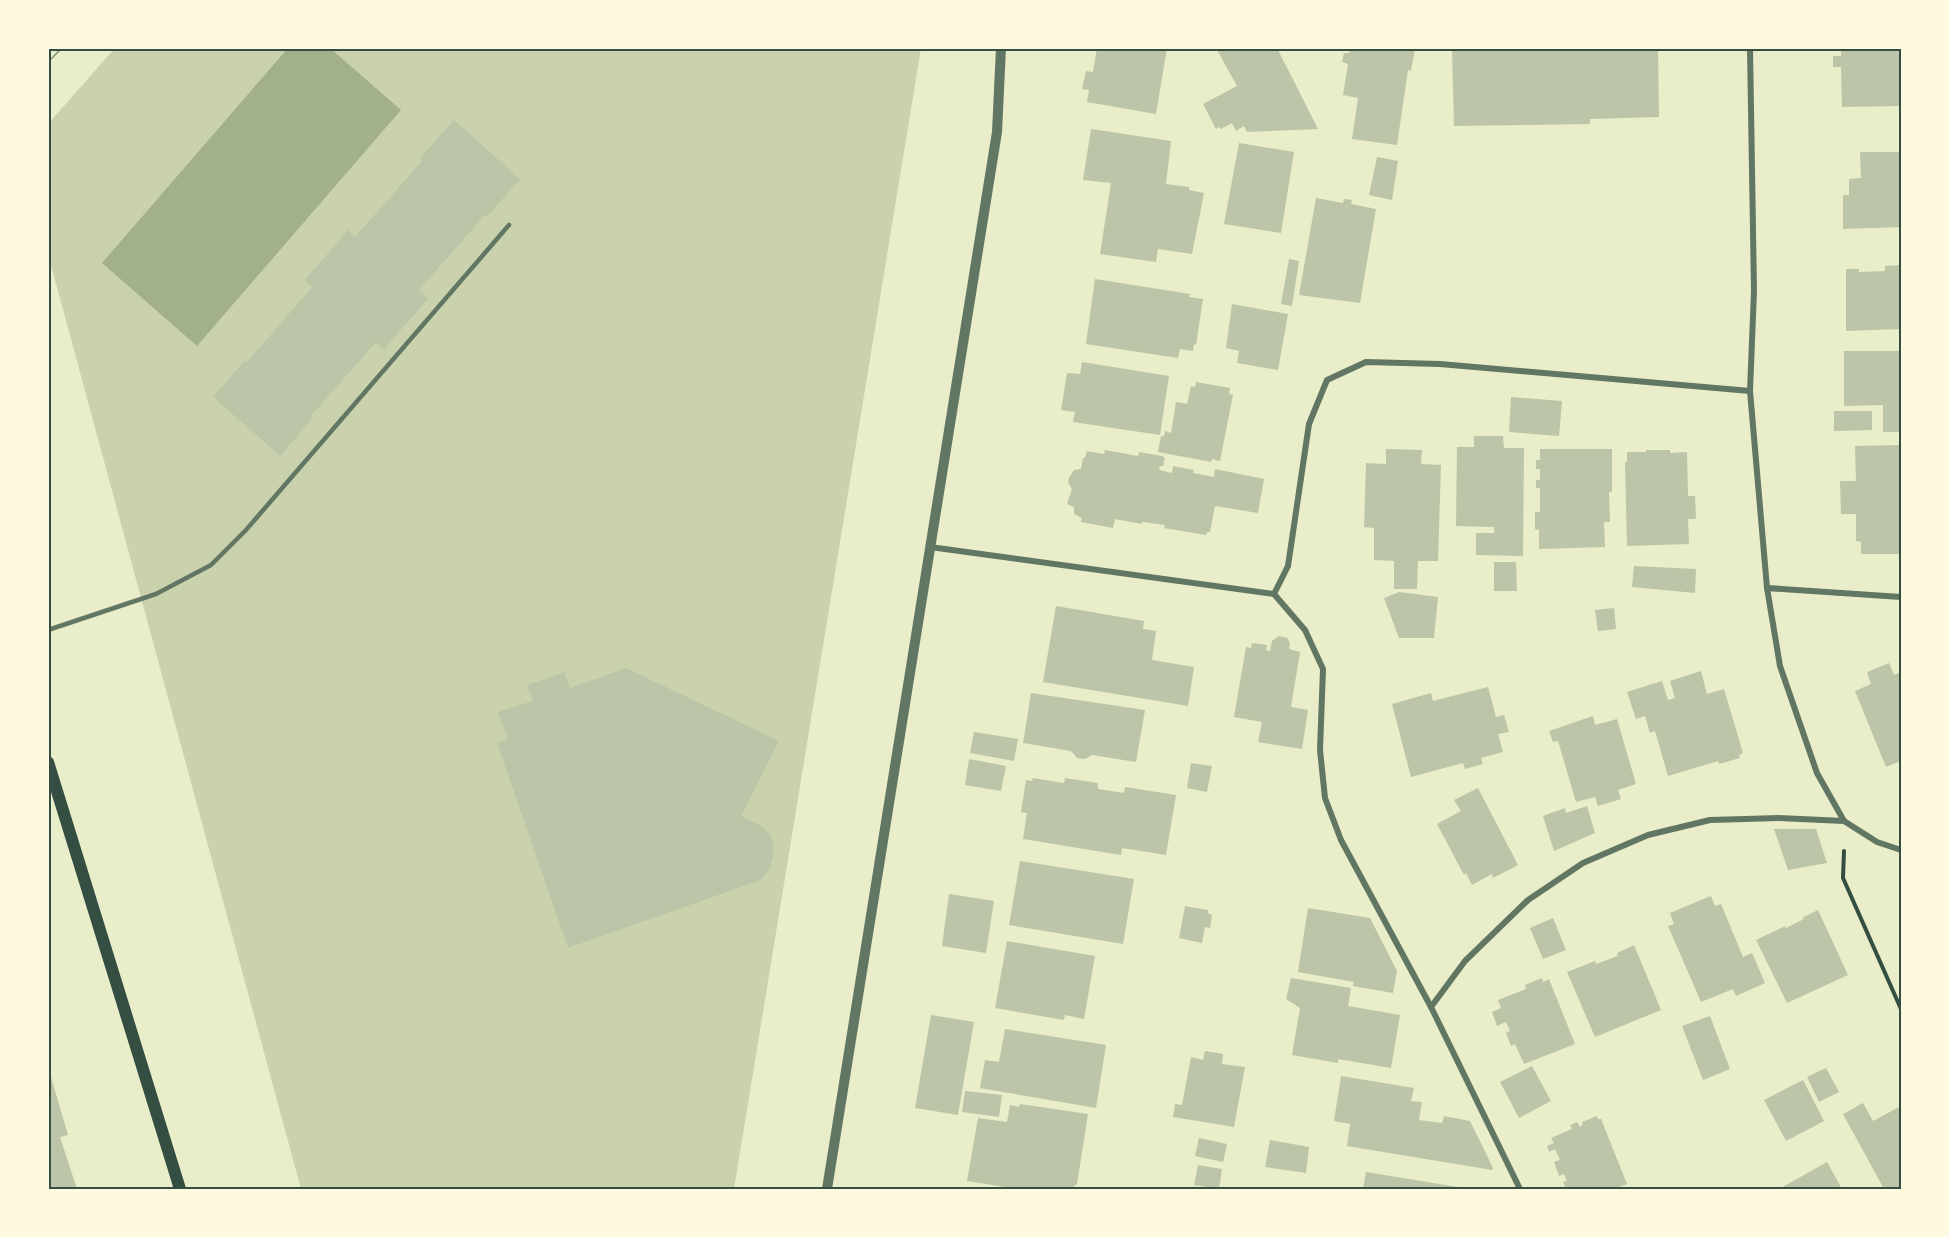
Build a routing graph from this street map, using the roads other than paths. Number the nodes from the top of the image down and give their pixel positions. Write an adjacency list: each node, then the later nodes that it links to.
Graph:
1 (1000, 48): 5 (street)
2 (1750, 48): 4 (street)
3 (509, 225): 9 (lane)
4 (1750, 391): 6 (street); 7 (street)
5 (929, 547): 7 (street); 15 (street)
6 (1767, 588): 8 (street); 11 (street)
7 (1274, 594): 13 (street)
8 (1901, 597)
9 (48, 630)
10 (48, 762): 14 (main road)
11 (1844, 821): 12 (street); 13 (street)
12 (1901, 850)
13 (1431, 1007): 16 (street)
14 (180, 1189)
15 (826, 1189)
16 (1520, 1189)

